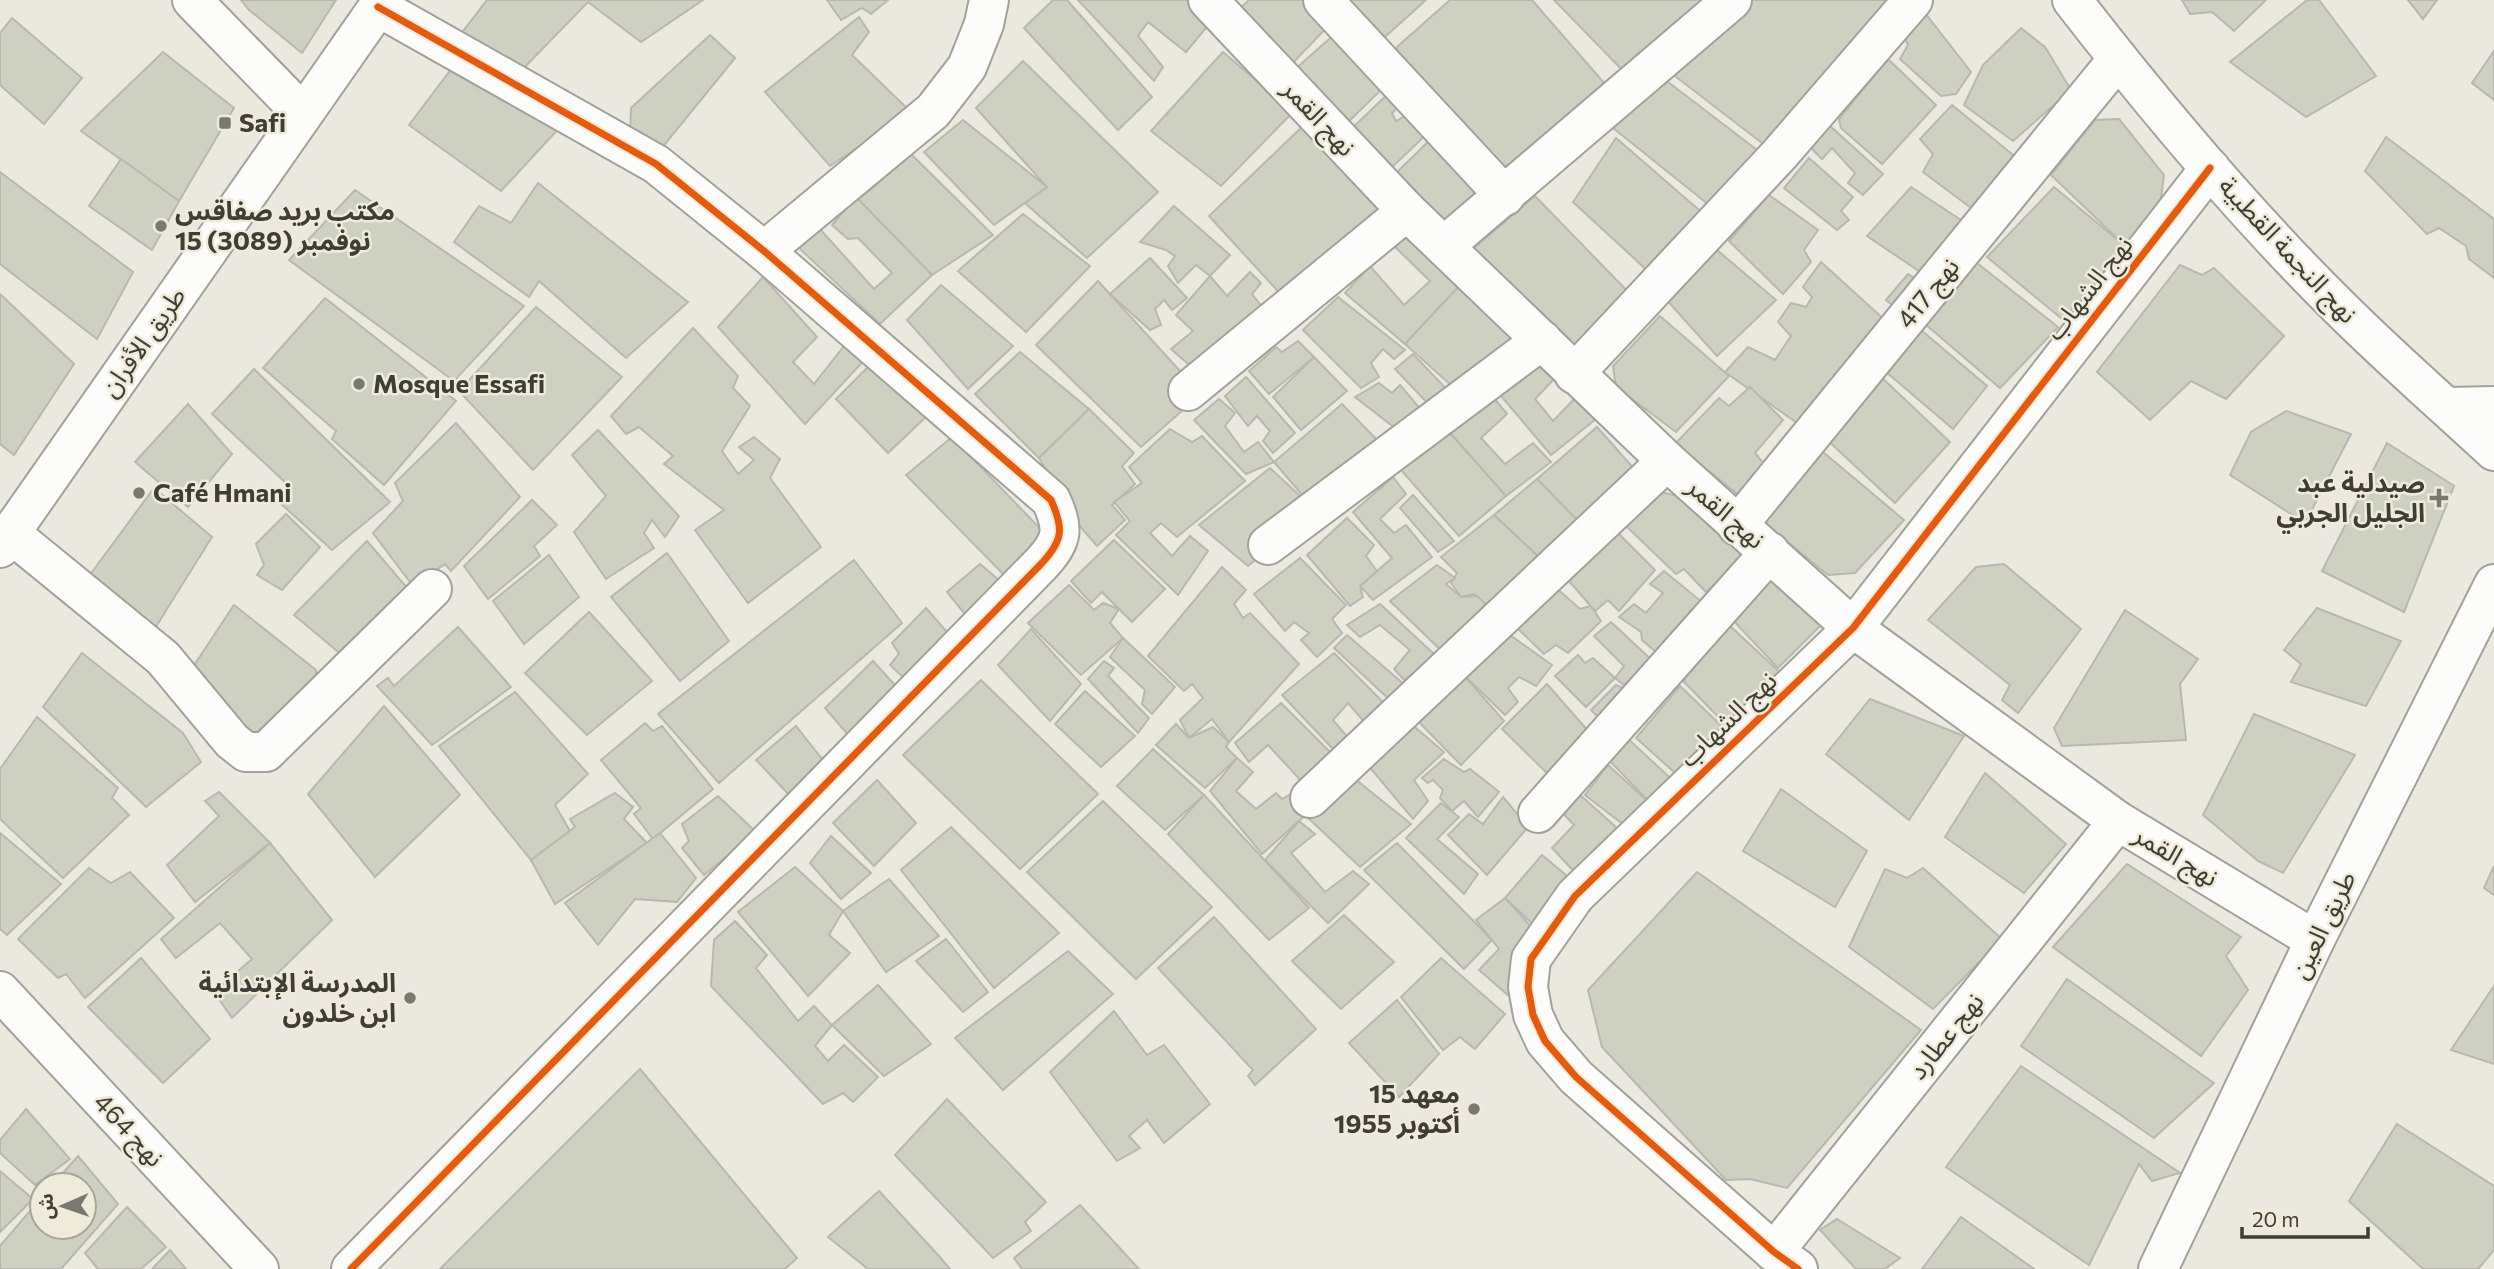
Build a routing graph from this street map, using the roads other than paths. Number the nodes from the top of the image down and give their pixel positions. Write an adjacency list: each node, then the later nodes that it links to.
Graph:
1 (192, 0): 10 (street)
2 (989, 0): 15 (street)
3 (1208, 0): 13 (street, نهج القمر)
4 (1323, 0): 12 (street)
5 (1732, 0): 12 (street)
6 (1913, 0): 17 (street)
7 (2072, 0): 9 (street, نهج النجمة القطبية)
8 (381, 3): 10 (street, طريق الأفران); 15 (street)
9 (2118, 60): 11 (street, نهج النجمة القطبية); 23 (street, نهج 417)
10 (302, 113): 24 (street, طريق الأفران)
11 (2210, 167): 20 (street, نهج النجمة القطبية); 29 (street, نهج الشهاب)
12 (1505, 195): 14 (street)
13 (1406, 211): 14 (street, نهج القمر); 18 (street)
14 (1444, 246): 16 (street, نهج القمر)
15 (764, 251): 37 (street)
16 (1542, 340): 17 (street, نهج القمر); 25 (street)
17 (1574, 374): 22 (street, نهج القمر)
18 (1188, 391)
19 (2494, 406): 20 (street)
20 (2446, 407): 21 (street, نهج النجمة القطبية)
21 (2494, 451)
22 (1667, 461): 23 (street, نهج القمر); 30 (street)
23 (1737, 526): 26 (street, نهج القمر)
24 (5, 541): 28 (street)
25 (1268, 545)
26 (1770, 552): 29 (street, نهج القمر); 31 (street)
27 (2494, 584): 33 (street, طريق العين)
28 (432, 589)
29 (1853, 628): 32 (street, نهج القمر); 35 (street, نهج الشهاب)
30 (1310, 798)
31 (1538, 813)
32 (2118, 821): 33 (street, نهج القمر); 35 (street, نهج عطارد)
33 (2315, 940): 38 (street, طريق العين)
34 (0, 990): 36 (street, نهج 464)
35 (1786, 1260)
36 (259, 1269)
37 (351, 1269)
38 (2158, 1269)

